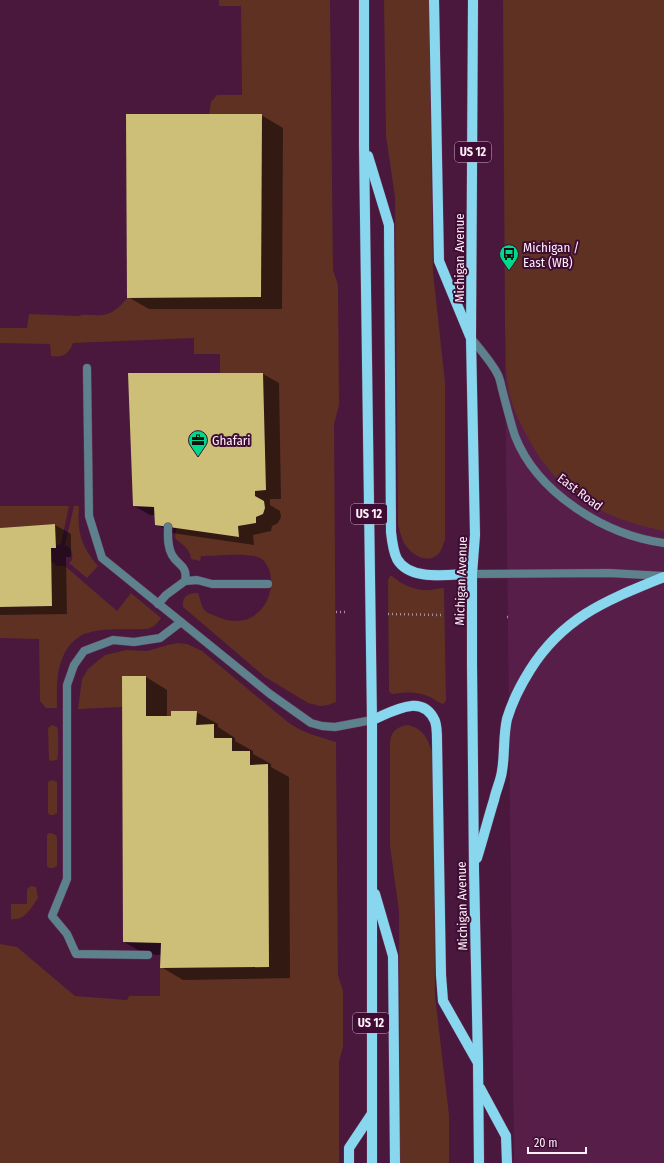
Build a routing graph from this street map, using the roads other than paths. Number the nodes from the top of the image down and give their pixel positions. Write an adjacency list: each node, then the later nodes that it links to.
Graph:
1 (364, 0): 4 (main road, US 12)
2 (434, 0): 5 (main road)
3 (473, 0): 5 (main road, Michigan Avenue / US 12)
4 (364, 145): 9 (main road); 15 (main road, US 12)
5 (471, 338): 8 (street, East Road); 9 (main road, Michigan Avenue / US 12)
6 (87, 368): 13 (street)
7 (168, 526): 11 (street)
8 (664, 542)
9 (472, 574): 10 (street); 16 (main road, Michigan Avenue / US 12)
10 (664, 576): 16 (main road)
11 (185, 581): 12 (street); 13 (street)
12 (268, 584)
13 (158, 604): 14 (street)
14 (181, 622): 15 (street); 18 (street)
15 (372, 720): 17 (main road, US 12); 19 (main road)
16 (474, 870): 19 (main road, Michigan Avenue / US 12)
17 (372, 883): 21 (main road, US 12); 24 (main road)
18 (148, 955)
19 (478, 1062): 20 (main road, Michigan Avenue / US 12)
20 (479, 1086): 25 (main road, Michigan Avenue / US 12); 26 (main road)
21 (371, 1115): 22 (main road); 23 (main road, US 12)
22 (349, 1163)
23 (372, 1163)
24 (395, 1163)
25 (478, 1163)
26 (507, 1163)

